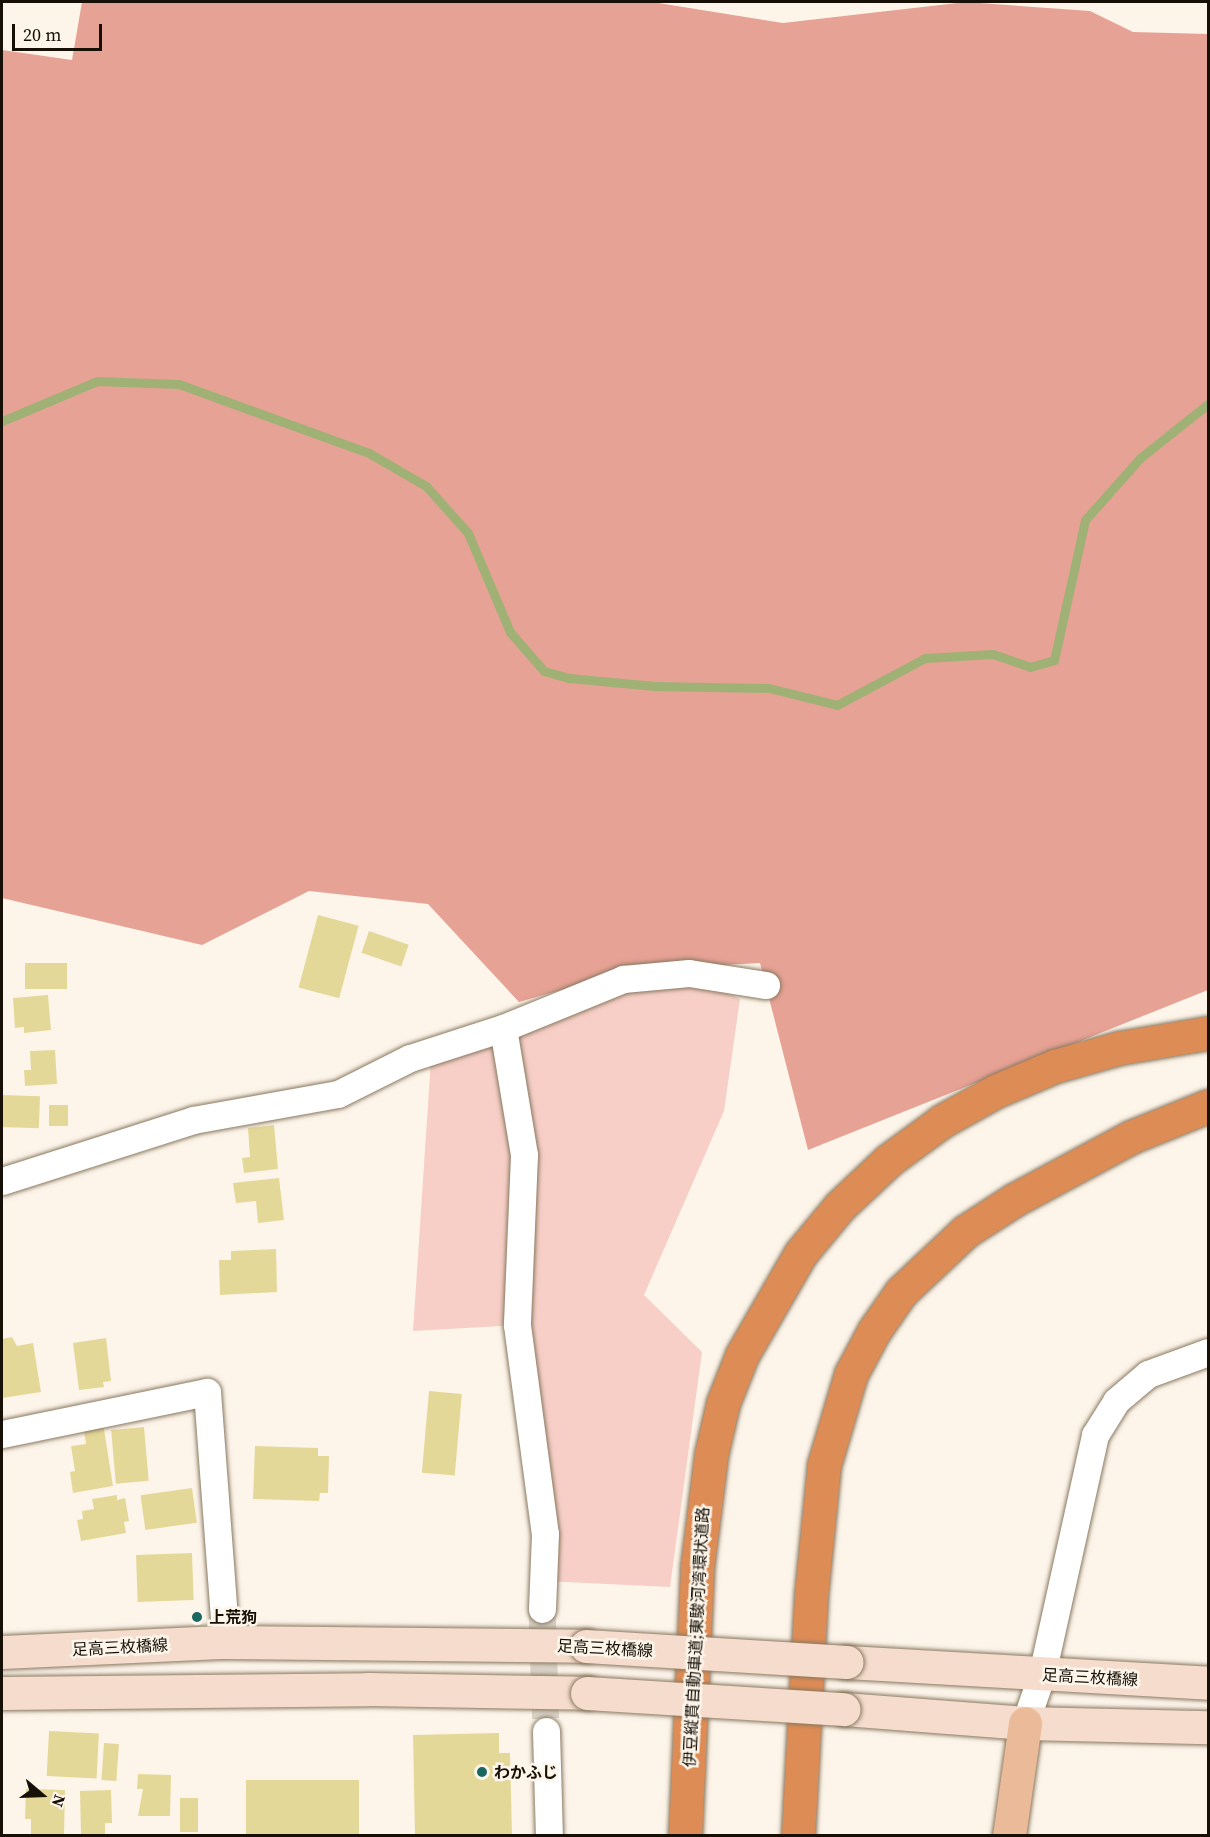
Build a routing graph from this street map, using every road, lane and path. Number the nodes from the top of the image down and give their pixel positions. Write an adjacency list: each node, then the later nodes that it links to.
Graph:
1 (766, 985): 2 (street)
2 (503, 1028): 7 (street); 10 (street)
3 (1209, 1033): 20 (highway, 伊豆縦貫自動車道;東駿河湾環状道路)
4 (1209, 1106): 6 (highway)
5 (1209, 1120): 6 (highway)
6 (1049, 1180): 21 (highway)
7 (2, 1181)
8 (1209, 1352): 13 (street)
9 (2, 1434): 11 (street)
10 (542, 1608)
11 (226, 1641): 12 (main road, 足高三枚橋線); 13 (main road, 足高三枚橋線, bridge)
12 (2, 1652)
13 (1042, 1674): 14 (main road, 足高三枚橋線); 16 (street)
14 (1209, 1683)
15 (2, 1693): 16 (main road, bridge)
16 (1025, 1723): 17 (main road); 22 (main road)
17 (1209, 1727)
18 (546, 1731): 19 (street)
19 (549, 1836)
20 (685, 1836)
21 (798, 1836)
22 (1009, 1836)

